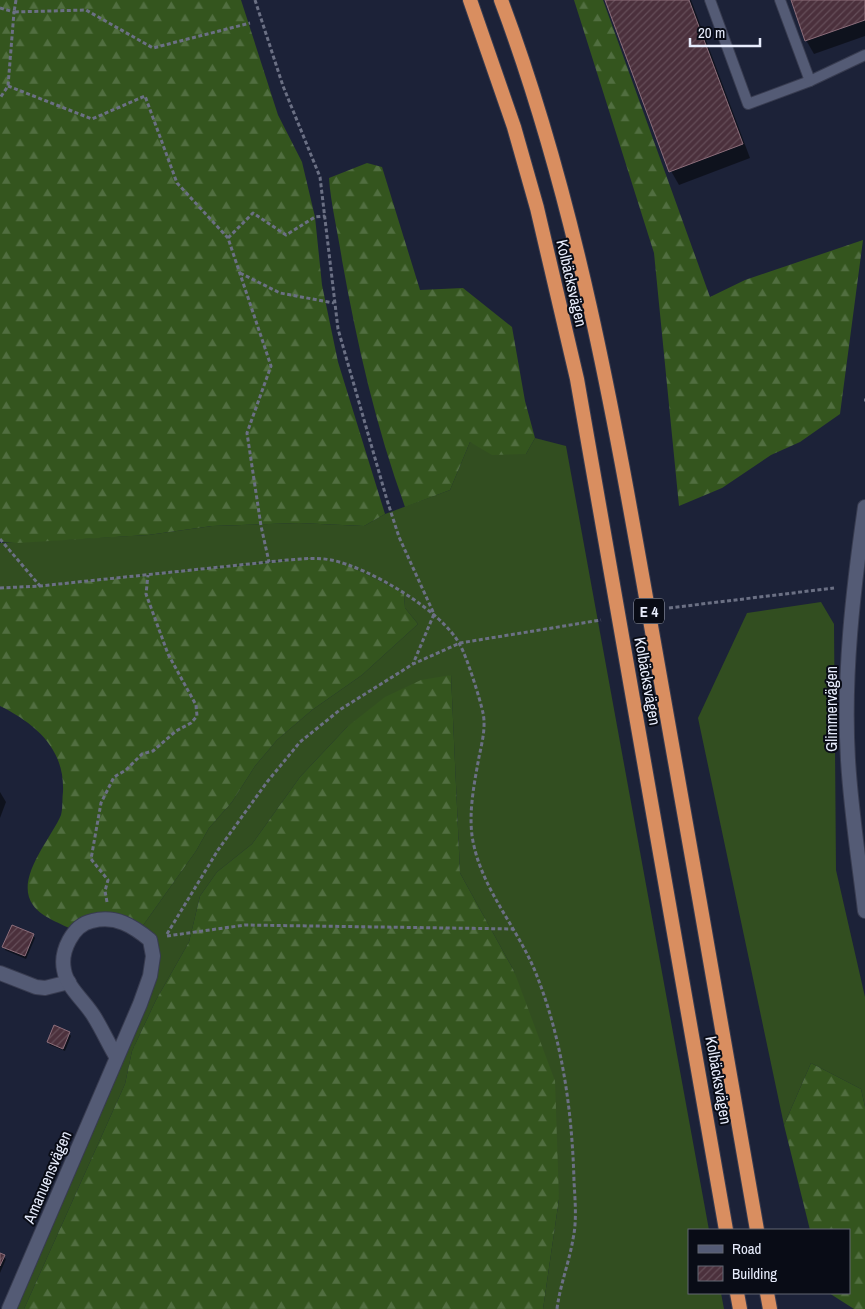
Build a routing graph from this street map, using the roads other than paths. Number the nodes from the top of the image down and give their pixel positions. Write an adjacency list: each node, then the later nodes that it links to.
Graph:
1 (470, 0): 13 (highway, Kolbäcksvägen / E 4)
2 (501, 0): 14 (highway, Kolbäcksvägen / E 4)
3 (710, 0): 6 (lane)
4 (780, 0): 6 (lane)
5 (865, 55): 6 (lane)
6 (810, 81)
7 (865, 507): 8 (street, Glimmervägen)
8 (862, 857): 9 (street, Glimmervägen)
9 (865, 912)
10 (0, 973): 11 (street)
11 (69, 982): 12 (street); 12 (street, Amanuensvägen)
12 (117, 1058): 17 (street, Amanuensvägen)
13 (726, 1229)
14 (757, 1229)
15 (737, 1294): 18 (highway)
16 (768, 1294): 19 (highway)
17 (9, 1309)
18 (740, 1309)
19 (770, 1309)

